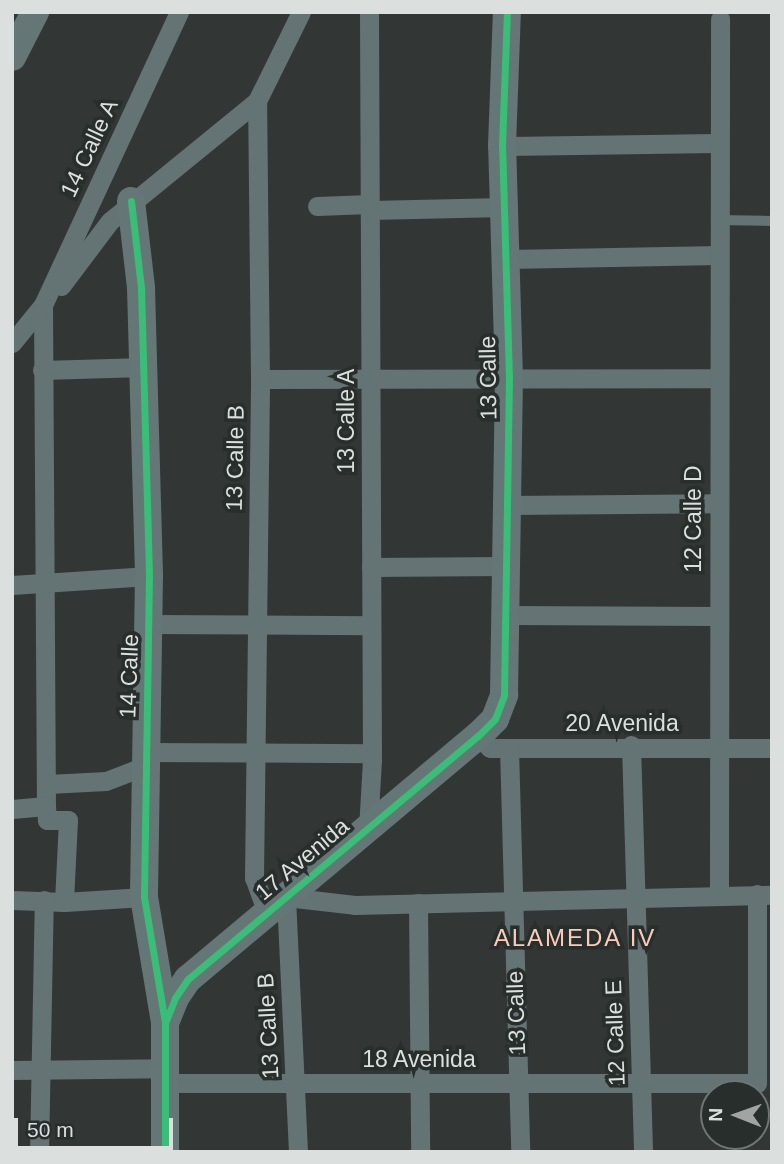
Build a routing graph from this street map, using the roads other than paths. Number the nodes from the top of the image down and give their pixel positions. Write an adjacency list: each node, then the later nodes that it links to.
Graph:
1 (35, 12): 7 (street)
2 (179, 12): 19 (street, 14 Calle A)
3 (301, 12): 8 (street, 13 Calle B)
4 (369, 12): 13 (street, 13 Calle A)
5 (507, 12): 10 (street, 13 Calle)
6 (720, 19): 9 (street, 12 Calle D)
7 (12, 57)
8 (257, 101): 11 (street); 25 (street, 13 Calle B)
9 (717, 143): 10 (street); 15 (street, 12 Calle D)
10 (502, 146): 14 (street, 13 Calle)
11 (131, 201): 19 (street); 21 (street, 14 Calle)
12 (317, 206): 13 (street)
13 (370, 207): 14 (street); 26 (street, 13 Calle A)
14 (503, 207): 18 (street, 13 Calle)
15 (718, 220): 16 (lane); 17 (street, 12 Calle D)
16 (772, 221)
17 (719, 255): 18 (street); 24 (street, 12 Calle D)
18 (505, 259): 23 (street, 13 Calle)
19 (43, 304): 20 (street, 14 Calle A); 22 (street, 14 Calle A)
20 (12, 343)
21 (144, 367): 22 (street); 31 (street, 14 Calle)
22 (42, 370): 33 (street, 14 Calle A)
23 (509, 378): 24 (street); 26 (street); 28 (street, 13 Calle)
24 (718, 378): 27 (street, 12 Calle D)
25 (260, 379): 26 (street); 37 (street, 13 Calle B)
26 (370, 379): 30 (street, 13 Calle A)
27 (718, 503): 28 (street); 35 (street, 12 Calle D)
28 (507, 505): 29 (street, 13 Calle)
29 (506, 566): 30 (street); 34 (street, 13 Calle)
30 (371, 567): 38 (street, 13 Calle A)
31 (149, 576): 33 (street); 36 (street, 14 Calle)
32 (12, 585): 33 (street)
33 (43, 585): 47 (street, 14 Calle A)
34 (505, 615): 35 (street); 39 (street, 13 Calle)
35 (718, 616): 41 (street, 12 Calle D)
36 (150, 624): 37 (street); 46 (street, 14 Calle)
37 (257, 624): 38 (street); 44 (street, 13 Calle B)
38 (371, 625): 45 (street, 13 Calle A)
39 (478, 736): 42 (street, 20 Avenida); 50 (street, 17 Avenida)
40 (631, 746): 41 (street, 20 Avenida); 42 (street, 20 Avenida); 54 (street, 12 Calle E)
41 (718, 747): 43 (street, 20 Avenida); 51 (street, 12 Calle D)
42 (509, 748): 57 (street, 13 Calle)
43 (772, 748)
44 (256, 753): 45 (street); 46 (street); 60 (street, 13 Calle B)
45 (372, 753): 50 (street, 13 Calle A)
46 (145, 759): 47 (street); 53 (street, 14 Calle)
47 (48, 784): 48 (street, 14 Calle A)
48 (47, 806): 49 (street); 58 (street)
49 (12, 809)
50 (368, 829): 60 (street, 17 Avenida)
51 (719, 895): 52 (street); 54 (street)
52 (764, 895): 67 (street, 18 Avenida)
53 (144, 897): 58 (street); 61 (street, 14 Calle)
54 (636, 898): 57 (street); 67 (street, 12 Calle E)
55 (12, 900): 56 (street)
56 (44, 900): 58 (street); 62 (street)
57 (513, 901): 59 (street); 66 (street, 13 Calle)
58 (64, 902)
59 (418, 903): 60 (street); 65 (street)
60 (276, 905): 61 (street, 17 Avenida); 68 (street, 13 Calle B)
61 (165, 1023): 64 (street, 14 Calle)
62 (39, 1067): 63 (street, 18 Avenida); 64 (street, 18 Avenida); 69 (street)
63 (12, 1070)
64 (165, 1076): 68 (street, 18 Avenida); 70 (street, 14 Calle)
65 (419, 1083): 66 (street, 18 Avenida); 68 (street, 18 Avenida); 72 (street)
66 (518, 1083): 67 (street, 18 Avenida); 73 (street, 13 Calle)
67 (641, 1083): 74 (street, 12 Calle E)
68 (296, 1084): 71 (street, 13 Calle B)
69 (39, 1152)
70 (165, 1152)
71 (298, 1152)
72 (420, 1152)
73 (520, 1152)
74 (643, 1152)

